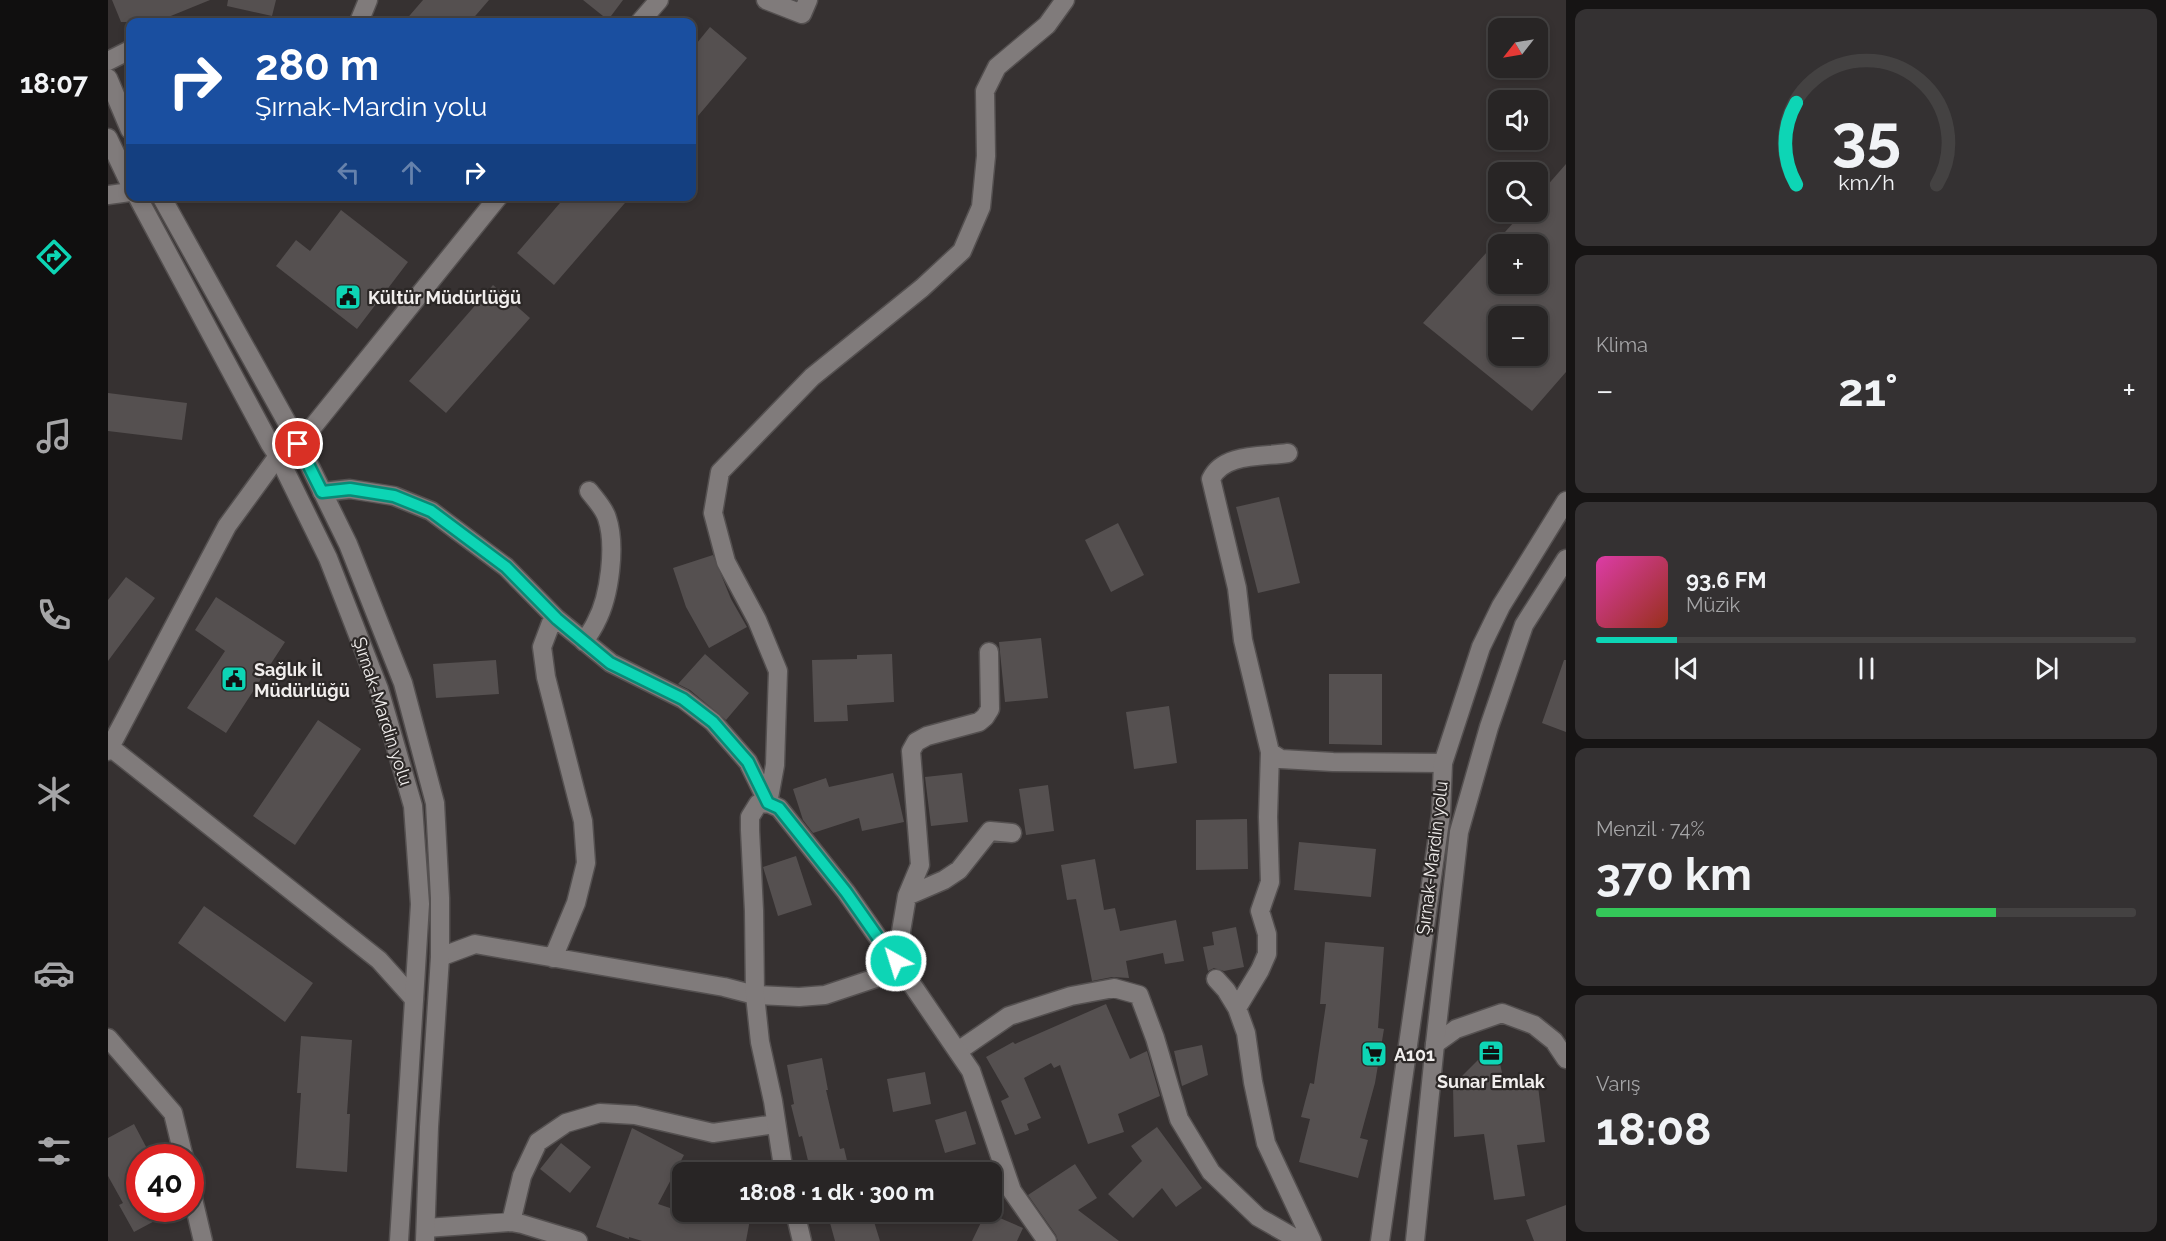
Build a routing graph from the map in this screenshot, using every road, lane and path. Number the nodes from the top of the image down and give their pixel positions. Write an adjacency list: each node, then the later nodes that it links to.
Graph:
1 (659, 0): 7 (street)
2 (766, 0): 3 (street)
3 (808, 0)
4 (1065, 0): 32 (street)
5 (368, 2): 6 (street)
6 (361, 18)
7 (643, 18)
8 (126, 52): 9 (street)
9 (108, 61)
10 (108, 78): 11 (street)
11 (126, 121)
12 (108, 138): 13 (street)
13 (126, 175)
14 (126, 193): 15 (street)
15 (108, 195)
16 (140, 201): 21 (street, Şırnak-Mardin yolu)
17 (164, 201): 19 (street, Şırnak-Mardin yolu)
18 (494, 201): 19 (street)
19 (298, 444): 21 (street); 23 (street, Şırnak-Mardin yolu)
20 (1288, 453): 30 (street)
21 (278, 456): 29 (street); 40 (street, Şırnak-Mardin yolu)
22 (589, 491): 27 (street)
23 (322, 492): 26 (street); 35 (street, Şırnak-Mardin yolu)
24 (1566, 501): 31 (street, Şırnak-Mardin yolu)
25 (1566, 559): 43 (street, Şırnak-Mardin yolu)
26 (557, 619): 27 (street); 36 (street)
27 (584, 642): 32 (street)
28 (989, 652): 34 (street)
29 (109, 749): 40 (street)
30 (1270, 752): 31 (street); 41 (street)
31 (1443, 763): 60 (street, Şırnak-Mardin yolu)
32 (768, 803): 37 (street); 39 (street)
33 (1012, 833): 34 (street)
34 (906, 896): 37 (street)
35 (440, 957): 36 (street); 52 (street, Şırnak-Mardin yolu)
36 (553, 958): 39 (street)
37 (896, 961): 39 (street); 44 (street)
38 (1216, 979): 41 (street)
39 (755, 995): 46 (street)
40 (414, 999): 54 (street, Şırnak-Mardin yolu)
41 (1237, 1008): 59 (street)
42 (108, 1038): 47 (street)
43 (1435, 1044): 45 (street); 61 (street, Şırnak-Mardin yolu)
44 (958, 1051): 57 (street); 58 (street)
45 (1566, 1059)
46 (776, 1124): 48 (street); 50 (street)
47 (181, 1144)
48 (782, 1162)
49 (199, 1222): 53 (street)
50 (511, 1222): 52 (street); 55 (street)
51 (797, 1222): 56 (street)
52 (426, 1235)
53 (203, 1241)
54 (399, 1241)
55 (578, 1241)
56 (802, 1241)
57 (1047, 1241)
58 (1300, 1241)
59 (1312, 1241)
60 (1380, 1241)
61 (1415, 1241)

